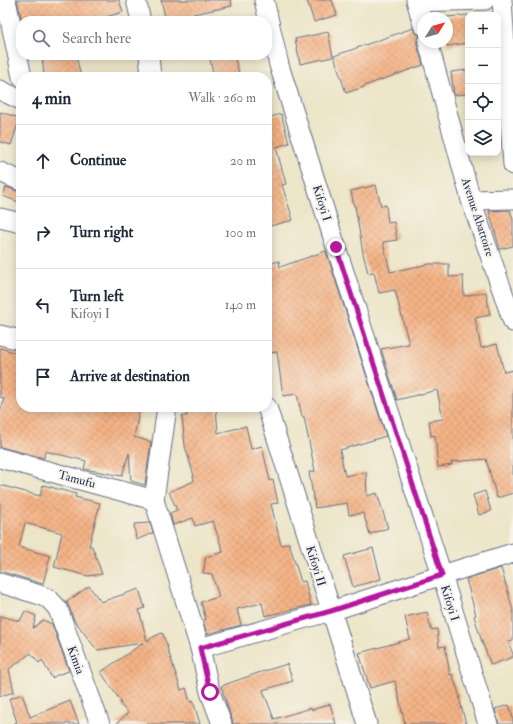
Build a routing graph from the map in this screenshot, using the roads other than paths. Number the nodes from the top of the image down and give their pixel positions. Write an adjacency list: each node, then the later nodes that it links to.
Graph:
1 (6, 0): 11 (street)
2 (136, 0): 8 (street)
3 (264, 0): 9 (street, Kifoyi I)
4 (485, 0): 6 (street)
5 (502, 0): 19 (street)
6 (416, 1): 7 (street)
7 (419, 12)
8 (140, 16)
9 (268, 16)
10 (272, 32): 34 (street, Kifoyi I)
11 (16, 48)
12 (430, 48): 23 (street, Avenue Abattoire)
13 (18, 60): 15 (street)
14 (149, 60): 16 (street)
15 (21, 72)
16 (151, 72)
17 (0, 90): 18 (street)
18 (16, 98)
19 (513, 165)
20 (0, 172): 21 (street)
21 (16, 179)
22 (513, 199): 23 (street)
23 (471, 200): 26 (street, Avenue Abattoire)
24 (0, 218): 25 (street)
25 (16, 222)
26 (513, 322)
27 (0, 335): 28 (street)
28 (16, 339)
29 (166, 412): 32 (street)
30 (269, 412): 36 (street, Kifoyi II)
31 (0, 458): 32 (street, Tamufu)
32 (154, 500): 37 (street)
33 (513, 553): 34 (street)
34 (442, 575): 36 (street); 41 (street, Kifoyi I)
35 (0, 583): 38 (street, Kimia)
36 (331, 611): 37 (street); 40 (street, Kifoyi II)
37 (200, 648): 39 (street)
38 (100, 724)
39 (222, 724)
40 (367, 724)
41 (488, 724)

